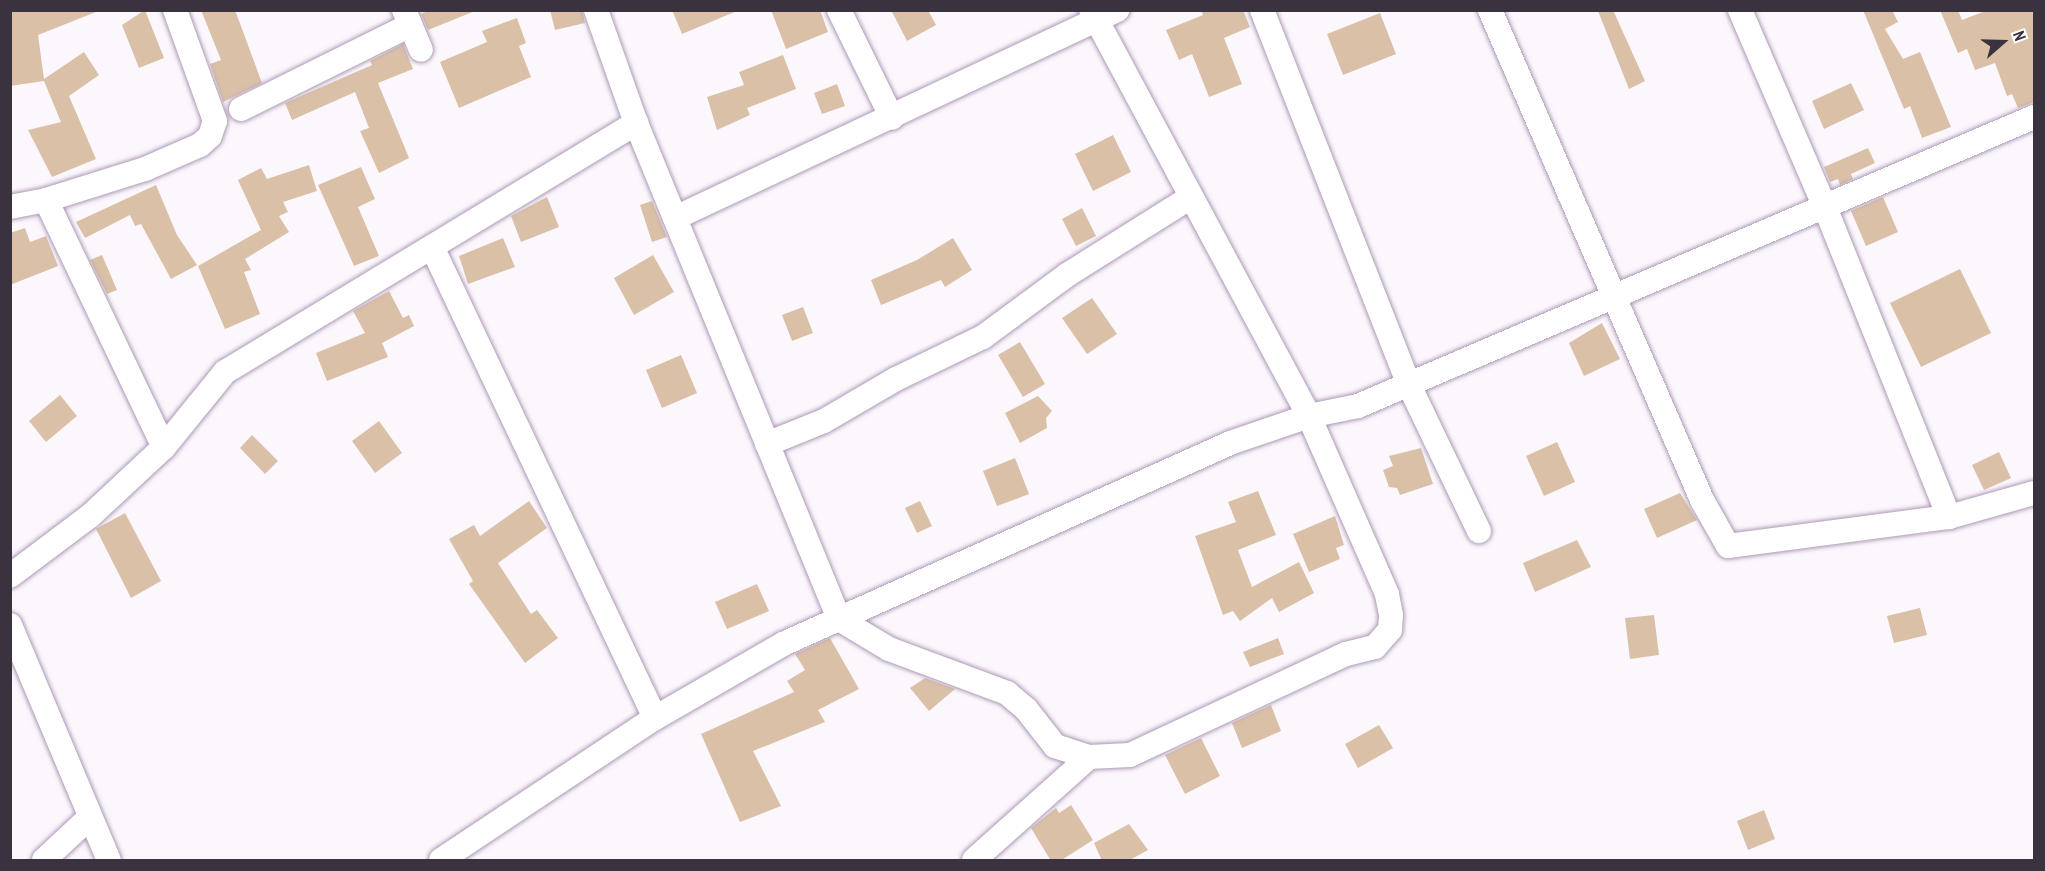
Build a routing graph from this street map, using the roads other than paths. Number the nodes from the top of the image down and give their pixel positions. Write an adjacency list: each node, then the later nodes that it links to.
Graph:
1 (176, 10): 16 (street)
2 (596, 10): 14 (street)
3 (839, 10): 13 (street)
4 (1118, 10): 8 (street)
5 (1262, 10): 22 (street)
6 (1490, 10): 21 (street)
7 (1740, 10): 18 (street)
8 (1094, 16): 13 (street); 15 (street)
9 (407, 18): 10 (street); 11 (street)
10 (421, 50)
11 (241, 108)
12 (2034, 117): 18 (street)
13 (892, 118): 19 (street)
14 (636, 123): 19 (street); 20 (street)
15 (1191, 197): 23 (street); 24 (street)
16 (46, 200): 17 (street); 25 (street)
17 (10, 207)
18 (1825, 207): 21 (street); 27 (street)
19 (675, 218): 24 (street)
20 (432, 247): 25 (street); 32 (street)
21 (1614, 299): 22 (street); 27 (street)
22 (1409, 385): 23 (street); 28 (street)
23 (1309, 417): 30 (street); 33 (street)
24 (767, 444): 30 (street)
25 (164, 447): 29 (street)
26 (2034, 493): 27 (street)
27 (1949, 517)
28 (1479, 531)
29 (10, 576)
30 (839, 619): 32 (street); 33 (street)
31 (10, 625): 34 (street)
32 (655, 718): 37 (street)
33 (1089, 757): 38 (street)
34 (90, 817): 35 (street); 36 (street)
35 (44, 861)
36 (109, 861)
37 (441, 861)
38 (974, 861)

